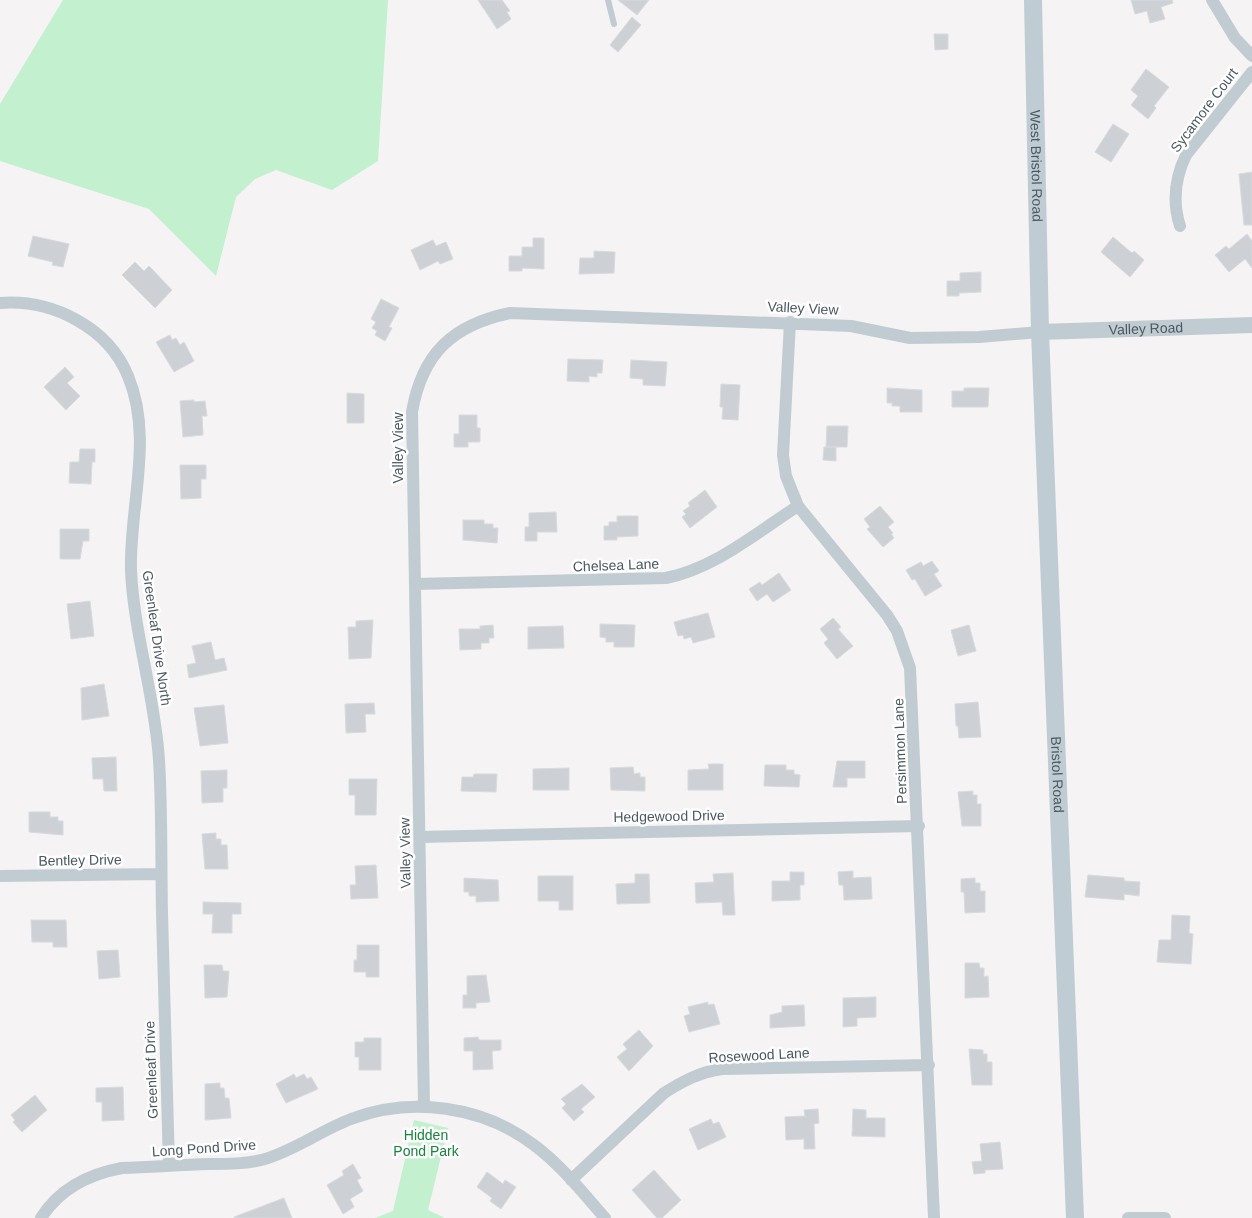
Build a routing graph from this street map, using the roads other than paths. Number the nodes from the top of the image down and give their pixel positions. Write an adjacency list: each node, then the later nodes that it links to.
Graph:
1 (608, 0): 4 (lane)
2 (1033, 0): 11 (main road, West Bristol Road)
3 (1212, 0): 5 (street)
4 (614, 24)
5 (1252, 56)
6 (1252, 72): 7 (street, Sycamore Court)
7 (1180, 226)
8 (0, 303): 16 (street, Greenleaf Drive North)
9 (790, 322): 11 (street, Valley View); 12 (street, Persimmon Lane); 13 (street, Valley View)
10 (1252, 325): 11 (street, Valley Road)
11 (1040, 332): 26 (main road, Bristol Road)
12 (798, 506): 13 (street, Chelsea Lane); 14 (street, Persimmon Lane)
13 (415, 584): 15 (street, Valley View)
14 (919, 826): 15 (street, Hedgewood Drive); 19 (street, Persimmon Lane)
15 (420, 837): 20 (street, Valley View)
16 (161, 874): 17 (street, Bentley Drive); 18 (street, Greenleaf Drive North)
17 (0, 876)
18 (163, 973): 21 (street, Greenleaf Drive)
19 (929, 1065): 22 (street, Rosewood Lane); 25 (street, Persimmon Lane)
20 (424, 1106): 21 (street, Long Pond Drive); 22 (street, Long Pond Drive)
21 (169, 1166): 23 (street, Long Pond Drive)
22 (571, 1180): 24 (street, Long Pond Drive)
23 (41, 1218)
24 (605, 1218)
25 (934, 1218)
26 (1075, 1218)
27 (1128, 1218): 28 (street)
28 (1164, 1218)

